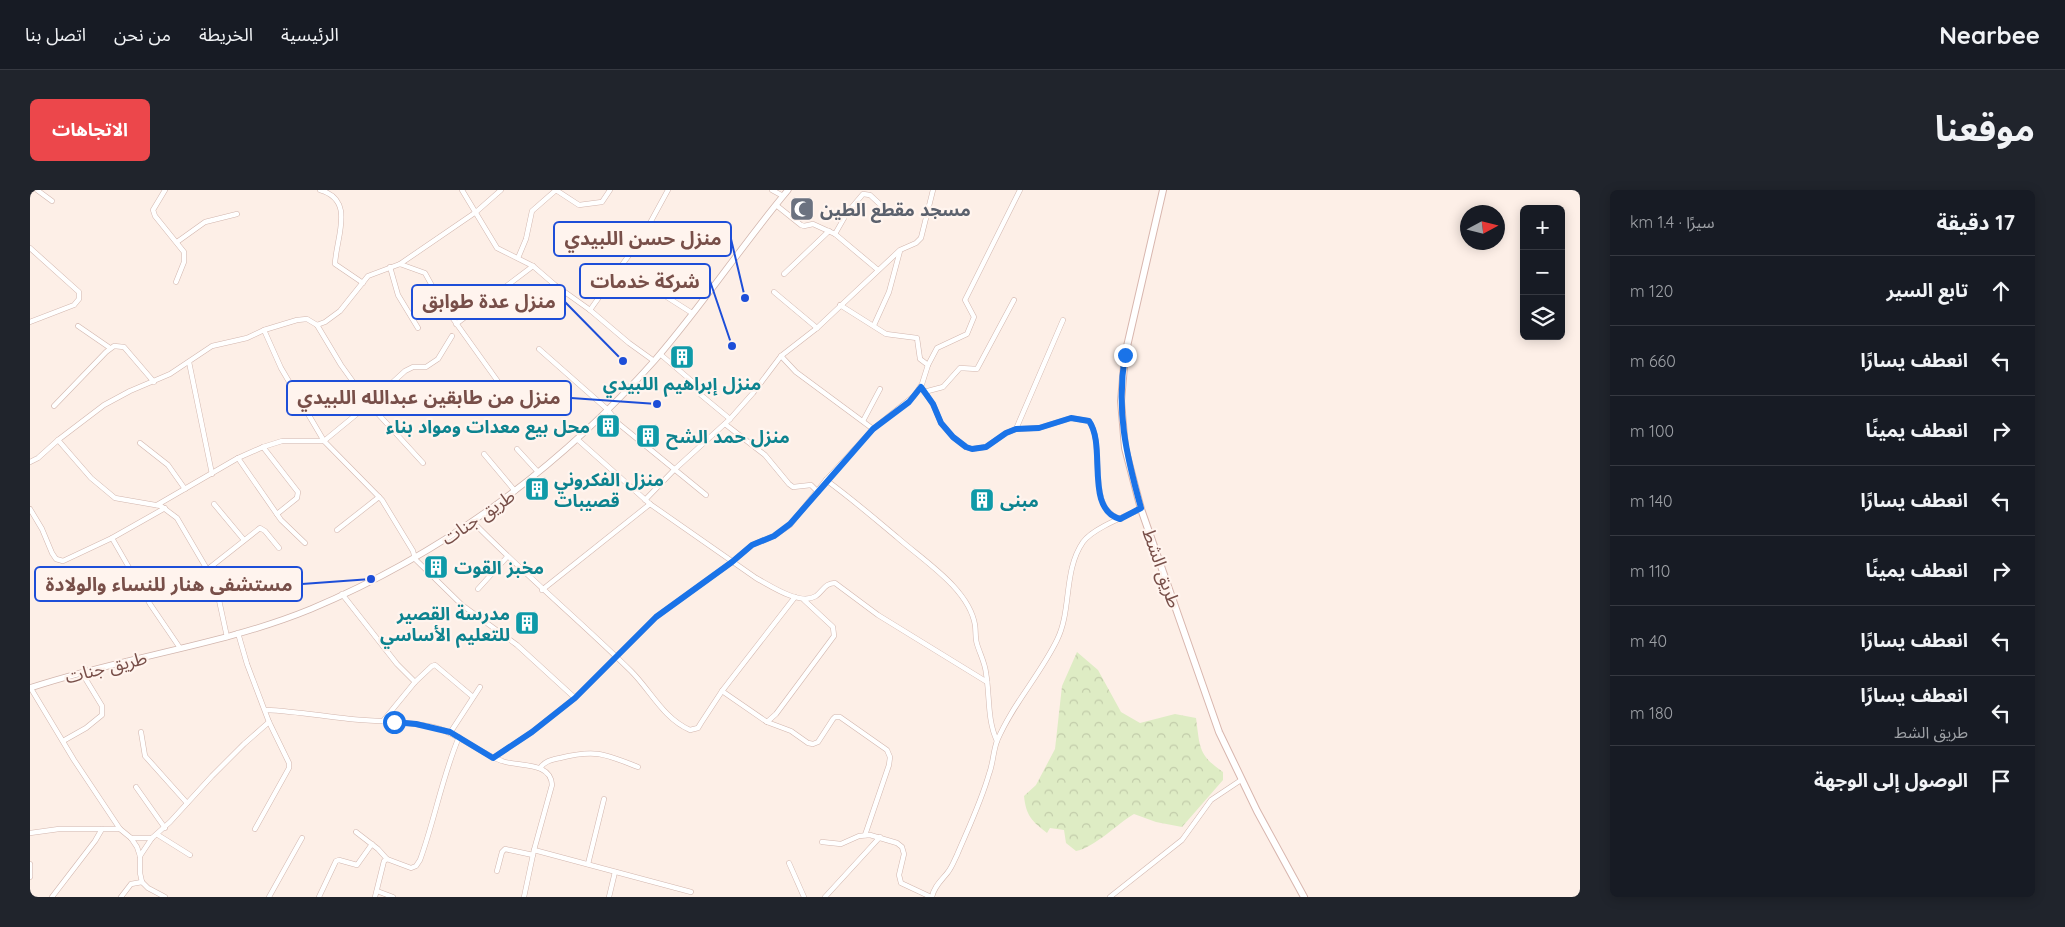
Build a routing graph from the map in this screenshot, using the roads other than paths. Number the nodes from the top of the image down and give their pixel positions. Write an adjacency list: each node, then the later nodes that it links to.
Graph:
1 (37, 190): 16 (street)
2 (165, 190): 23 (street)
3 (320, 190): 33 (street)
4 (462, 190): 19 (street)
5 (501, 190): 19 (street)
6 (556, 190): 7 (street); 26 (street)
7 (610, 190)
8 (668, 190): 38 (street)
9 (772, 190): 15 (street)
10 (788, 190): 15 (street, طريق جنات)
11 (933, 190): 25 (street)
12 (1020, 190): 56 (street)
13 (1163, 190): 96 (main road, طريق الشط)
14 (865, 192): 18 (street); 22 (street)
15 (783, 196): 17 (street, طريق جنات)
16 (52, 201)
17 (776, 205): 21 (street); 39 (street, طريق جنات)
18 (884, 208)
19 (476, 212): 26 (street); 27 (street)
20 (237, 214): 23 (street)
21 (829, 231): 22 (street); 31 (street)
22 (835, 234): 30 (street)
23 (177, 242): 32 (street)
24 (30, 248): 41 (street)
25 (900, 250): 30 (street); 44 (street)
26 (518, 258): 28 (street)
27 (400, 264): 29 (street); 42 (street)
28 (533, 266): 38 (street); 42 (street)
29 (390, 267): 33 (street); 46 (street)
30 (878, 270): 37 (street)
31 (784, 274)
32 (176, 282)
33 (362, 283): 43 (street)
34 (659, 292): 39 (street)
35 (774, 292): 47 (street)
36 (1014, 300): 62 (street)
37 (840, 305): 44 (street); 47 (street)
38 (590, 310): 54 (street)
39 (692, 313): 52 (street, طريق جنات)
40 (1063, 320): 71 (street)
41 (30, 322)
42 (456, 324): 59 (street)
43 (317, 325): 48 (street); 64 (street)
44 (874, 325): 56 (street)
45 (78, 326): 50 (street)
46 (418, 328)
47 (817, 328): 53 (street)
48 (264, 330): 55 (street); 73 (street)
49 (452, 336): 64 (street)
50 (110, 348): 57 (street); 65 (street)
51 (539, 349): 66 (street)
52 (660, 354): 54 (street, طريق جنات); 58 (street)
53 (781, 356): 67 (street); 68 (street)
54 (654, 361): 66 (street, طريق جنات)
55 (189, 362): 57 (street); 84 (street)
56 (928, 365): 60 (street)
57 (154, 382): 72 (street)
58 (694, 382)
59 (499, 384)
60 (921, 387): 62 (street); 70 (street)
61 (880, 389): 68 (street)
62 (924, 392): 71 (street)
63 (701, 394): 67 (street)
64 (370, 404): 73 (street); 81 (street)
65 (54, 406)
66 (607, 410): 74 (street, طريق جنات); 82 (street)
67 (730, 419): 69 (street)
68 (863, 421): 70 (street)
69 (725, 424): 82 (street); 88 (street)
70 (873, 429): 85 (street)
71 (1016, 429): 99 (street)
72 (58, 440): 80 (street); 94 (street)
73 (324, 440): 76 (street); 90 (street)
74 (577, 440): 83 (street, طريق جنات); 91 (street)
75 (140, 443): 86 (street)
76 (263, 447): 79 (street); 98 (street)
77 (517, 449): 83 (street)
78 (484, 454): 87 (street)
79 (238, 458): 84 (street); 98 (street)
80 (30, 462)
81 (423, 462)
82 (674, 470): 89 (street); 91 (street)
83 (538, 472): 87 (street, طريق جنات)
84 (212, 474): 86 (street)
85 (826, 480): 88 (street); 121 (street)
86 (185, 489): 94 (street)
87 (515, 492): 100 (street, طريق جنات)
88 (818, 492): 108 (street)
89 (706, 495)
90 (379, 497): 101 (street); 107 (street)
91 (644, 500): 93 (street)
92 (214, 504): 103 (street)
93 (650, 504): 108 (street); 111 (street)
94 (156, 505): 95 (street)
95 (165, 508): 102 (street); 109 (street)
96 (1141, 508): 99 (street); 139 (main road, طريق الشط)
97 (30, 509): 102 (street)
98 (277, 514): 104 (street)
99 (1120, 519): 134 (street)
100 (473, 522): 106 (street); 107 (street, طريق جنات)
101 (337, 530)
102 (112, 538): 117 (street)
103 (244, 540): 105 (street); 109 (street)
104 (305, 543)
105 (279, 548)
106 (507, 557): 110 (street); 111 (street)
107 (415, 559): 112 (street, طريق جنات); 126 (street)
108 (732, 562): 113 (street); 118 (street)
109 (208, 569): 116 (street)
110 (478, 589)
111 (542, 590): 118 (street)
112 (342, 594): 115 (street, طريق جنات); 120 (street)
113 (794, 597): 114 (street); 124 (street)
114 (804, 600): 121 (street); 130 (street)
115 (238, 633): 116 (street, طريق جنات); 127 (street)
116 (227, 637): 117 (street, طريق جنات)
117 (180, 648): 119 (street, طريق جنات)
118 (616, 656): 124 (street); 126 (street)
119 (82, 673): 123 (street, طريق جنات); 135 (street)
120 (416, 682): 125 (street); 128 (street)
121 (987, 682): 134 (street)
122 (480, 687): 125 (street)
123 (30, 688): 135 (street)
124 (722, 691): 130 (street)
125 (473, 697): 132 (street)
126 (575, 698): 136 (street)
127 (266, 710): 128 (street); 129 (street)
128 (383, 721): 132 (street)
129 (269, 722): 142 (street); 146 (street)
130 (767, 722): 150 (street)
131 (141, 732): 142 (street)
132 (450, 732): 133 (street)
133 (459, 737): 136 (street); 161 (street)
134 (998, 741): 182 (street)
135 (63, 742): 145 (street)
136 (493, 758): 138 (street)
137 (638, 767): 138 (street)
138 (540, 768): 157 (street)
139 (1241, 780): 183 (street); 184 (main road, طريق الشط)
140 (136, 787): 143 (street)
141 (604, 799): 164 (street)
142 (187, 803): 143 (street)
143 (165, 828): 149 (street)
144 (102, 829): 145 (street); 148 (street); 171 (street)
145 (120, 829): 152 (street)
146 (255, 829)
147 (356, 832): 156 (street)
148 (30, 833)
149 (158, 835): 153 (street); 158 (street)
150 (865, 835): 151 (street); 155 (street)
151 (880, 837): 181 (street); 182 (street)
152 (132, 838): 153 (street); 159 (street)
153 (152, 838): 159 (street)
154 (302, 838): 174 (street)
155 (822, 842)
156 (372, 844): 161 (street); 175 (street)
157 (534, 850): 160 (street); 164 (street)
158 (190, 854)
159 (140, 856): 168 (street)
160 (533, 856): 165 (street); 178 (street)
161 (387, 859): 169 (street)
162 (790, 863): 180 (street)
163 (30, 864): 167 (street)
164 (588, 864): 166 (street)
165 (497, 871)
166 (615, 872): 170 (street); 179 (street)
167 (30, 877)
168 (142, 882): 172 (street); 173 (street)
169 (377, 891): 176 (street); 177 (street)
170 (691, 892)
171 (52, 897)
172 (121, 897)
173 (165, 897)
174 (269, 897)
175 (319, 897)
176 (375, 897)
177 (393, 897)
178 (524, 897)
179 (609, 897)
180 (804, 897)
181 (825, 897)
182 (932, 897)
183 (1110, 897)
184 (1304, 897)

